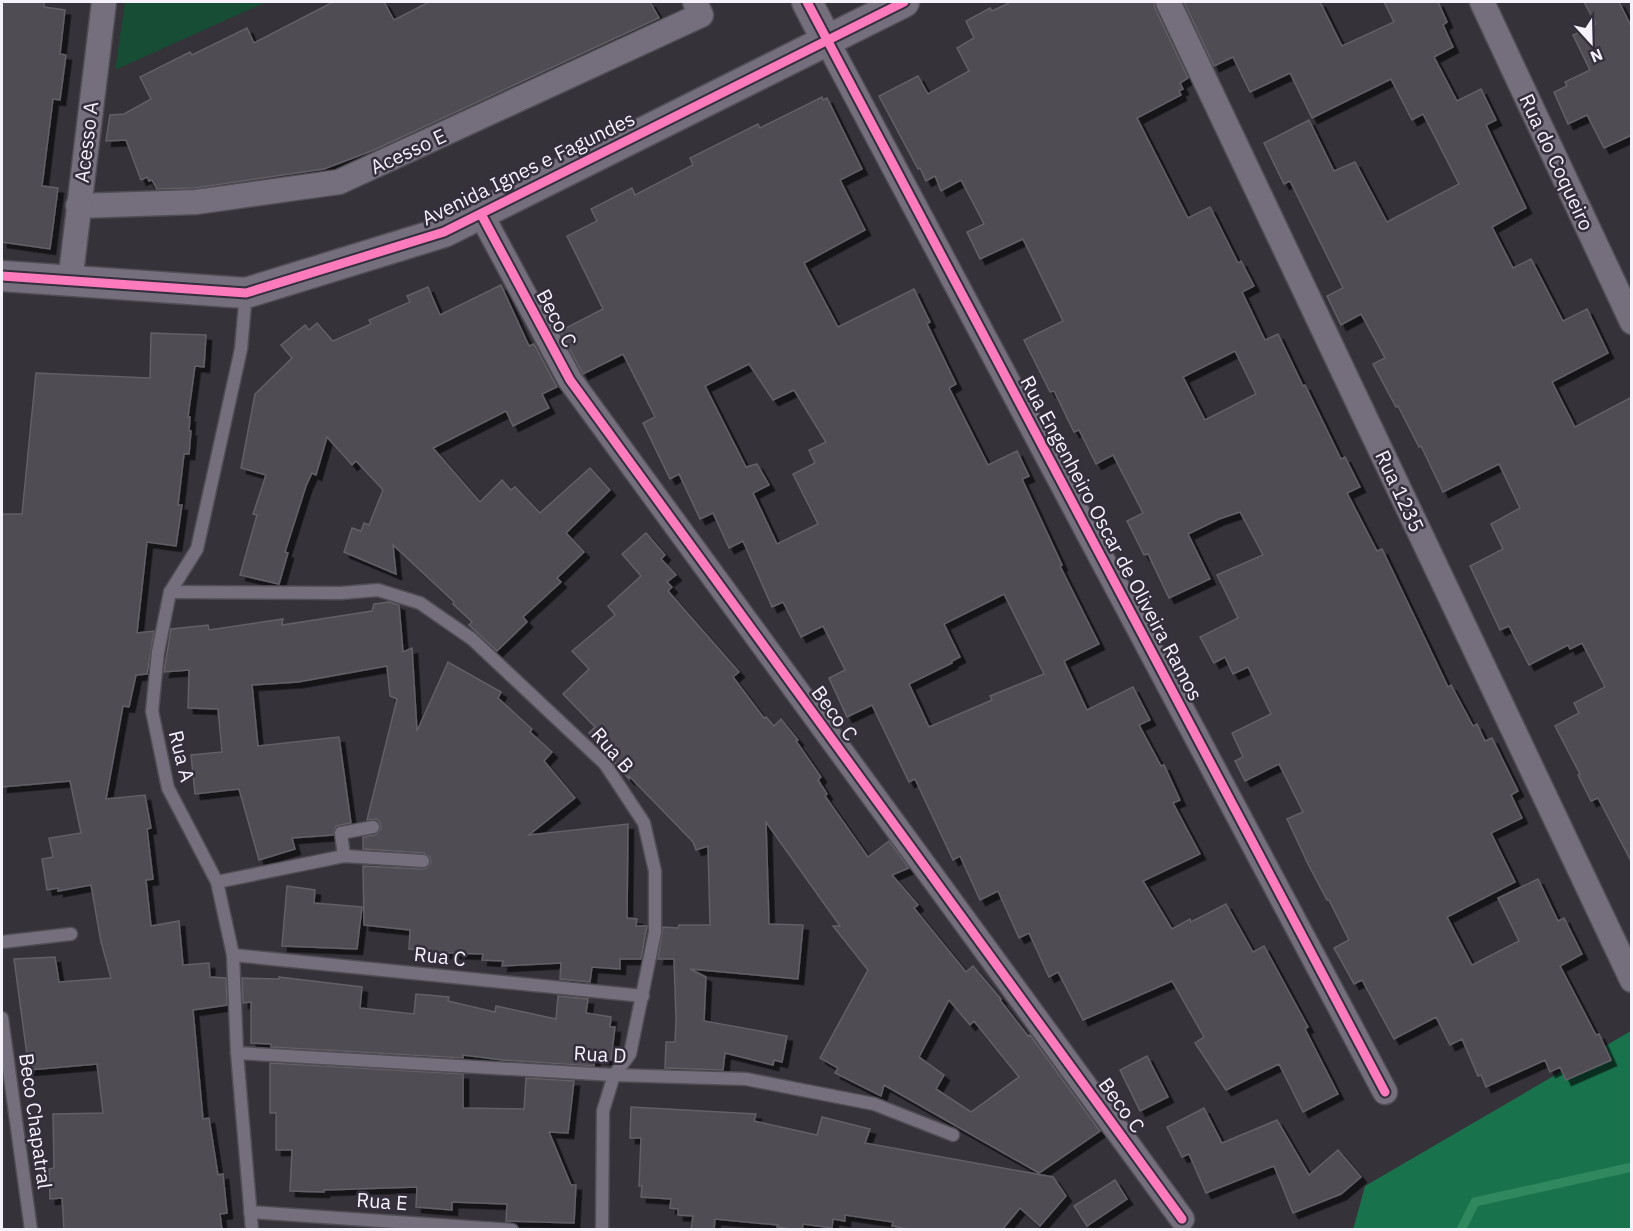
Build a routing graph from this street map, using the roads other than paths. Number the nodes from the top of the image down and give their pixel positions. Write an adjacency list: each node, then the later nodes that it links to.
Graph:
1 (104, 2): 8 (street, Acesso A)
2 (694, 2): 8 (street, Acesso E)
3 (807, 2): 7 (street, Rua Engenheiro Oscar de Oliveira Ramos)
4 (904, 2): 7 (street, Avenida Ignes e Fagundes)
5 (1168, 2): 22 (street, Rua 1235)
6 (1482, 2): 13 (street, Rua do Coqueiro)
7 (827, 41): 9 (street, Avenida Ignes e Fagundes); 27 (street, Rua Engenheiro Oscar de Oliveira Ramos)
8 (78, 206): 11 (street, Acesso A)
9 (481, 214): 12 (street, Avenida Ignes e Fagundes); 30 (street, Beco C)
10 (2, 276): 11 (street, Avenida Ignes e Fagundes)
11 (70, 282): 12 (street, Avenida Ignes e Fagundes)
12 (246, 293): 14 (lane, Rua A)
13 (1632, 322)
14 (170, 592): 18 (lane, Rua A); 23 (lane, Rua B)
15 (374, 826): 16 (lane)
16 (344, 856): 17 (lane); 18 (lane)
17 (423, 861)
18 (217, 882): 21 (lane, Rua A)
19 (71, 934): 20 (lane)
20 (2, 942)
21 (233, 955): 23 (lane, Rua C); 25 (lane, Rua A)
22 (1632, 980)
23 (643, 996): 26 (lane, Rua B)
24 (2, 1018): 31 (lane, Beco Chapatral)
25 (237, 1053): 26 (lane, Rua D); 29 (lane, Rua A)
26 (614, 1075): 28 (lane, Rua D); 34 (lane, Rua B)
27 (1385, 1092)
28 (953, 1135)
29 (250, 1212): 32 (lane, Rua A); 33 (lane, Rua E)
30 (1182, 1219)
31 (31, 1230)
32 (252, 1230)
33 (512, 1230)
34 (602, 1230)

